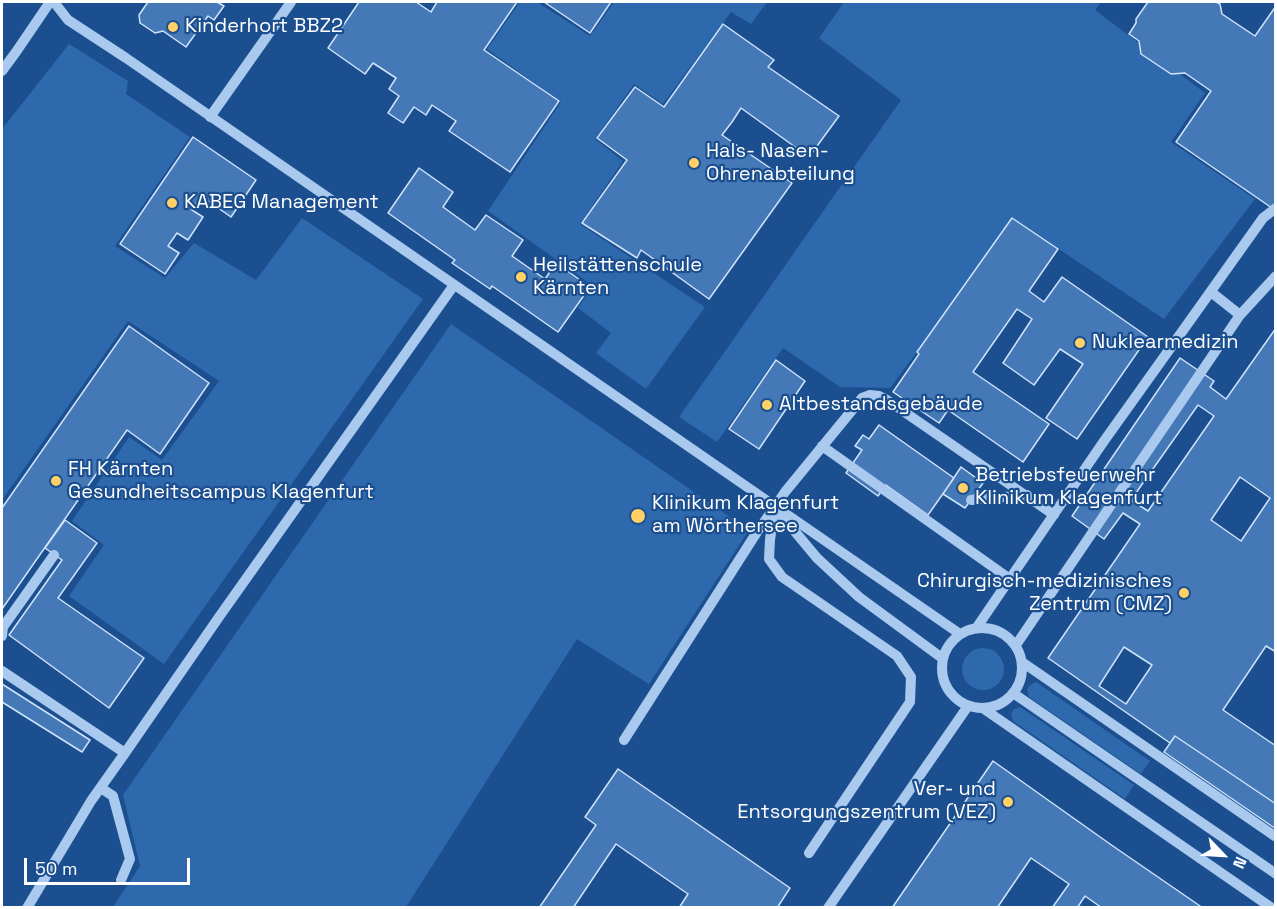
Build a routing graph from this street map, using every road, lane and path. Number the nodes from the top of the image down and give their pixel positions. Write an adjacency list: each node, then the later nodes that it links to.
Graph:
1 (52, 2): 3 (street); 4 (street)
2 (291, 2): 4 (street)
3 (2, 71)
4 (210, 117): 7 (street)
5 (1275, 208): 8 (street)
6 (1275, 276): 9 (street)
7 (454, 285): 13 (street); 28 (street)
8 (1211, 292): 9 (street); 14 (street)
9 (1240, 315): 20 (street)
10 (822, 446): 11 (street); 13 (street); 16 (street)
11 (1027, 495): 12 (street); 14 (street)
12 (971, 500)
13 (774, 507): 18 (street); 21 (street); 27 (street); 31 (street)
14 (1054, 515): 16 (street)
15 (54, 555): 19 (street)
16 (1010, 579): 17 (street)
17 (977, 627): 18 (street); 20 (street)
18 (960, 634): 21 (street)
19 (2, 636)
20 (1016, 645): 22 (street)
21 (942, 658): 25 (street)
22 (1022, 663): 24 (street); 30 (street)
23 (2, 671): 28 (street)
24 (1013, 693): 26 (street); 32 (street)
25 (968, 706): 26 (street); 35 (street)
26 (984, 709): 36 (street)
27 (624, 740)
28 (124, 753): 29 (street)
29 (101, 788): 33 (street); 34 (street)
30 (1275, 837)
31 (809, 853)
32 (1275, 874)
33 (121, 880)
34 (27, 908)
35 (828, 908)
36 (1272, 908)

